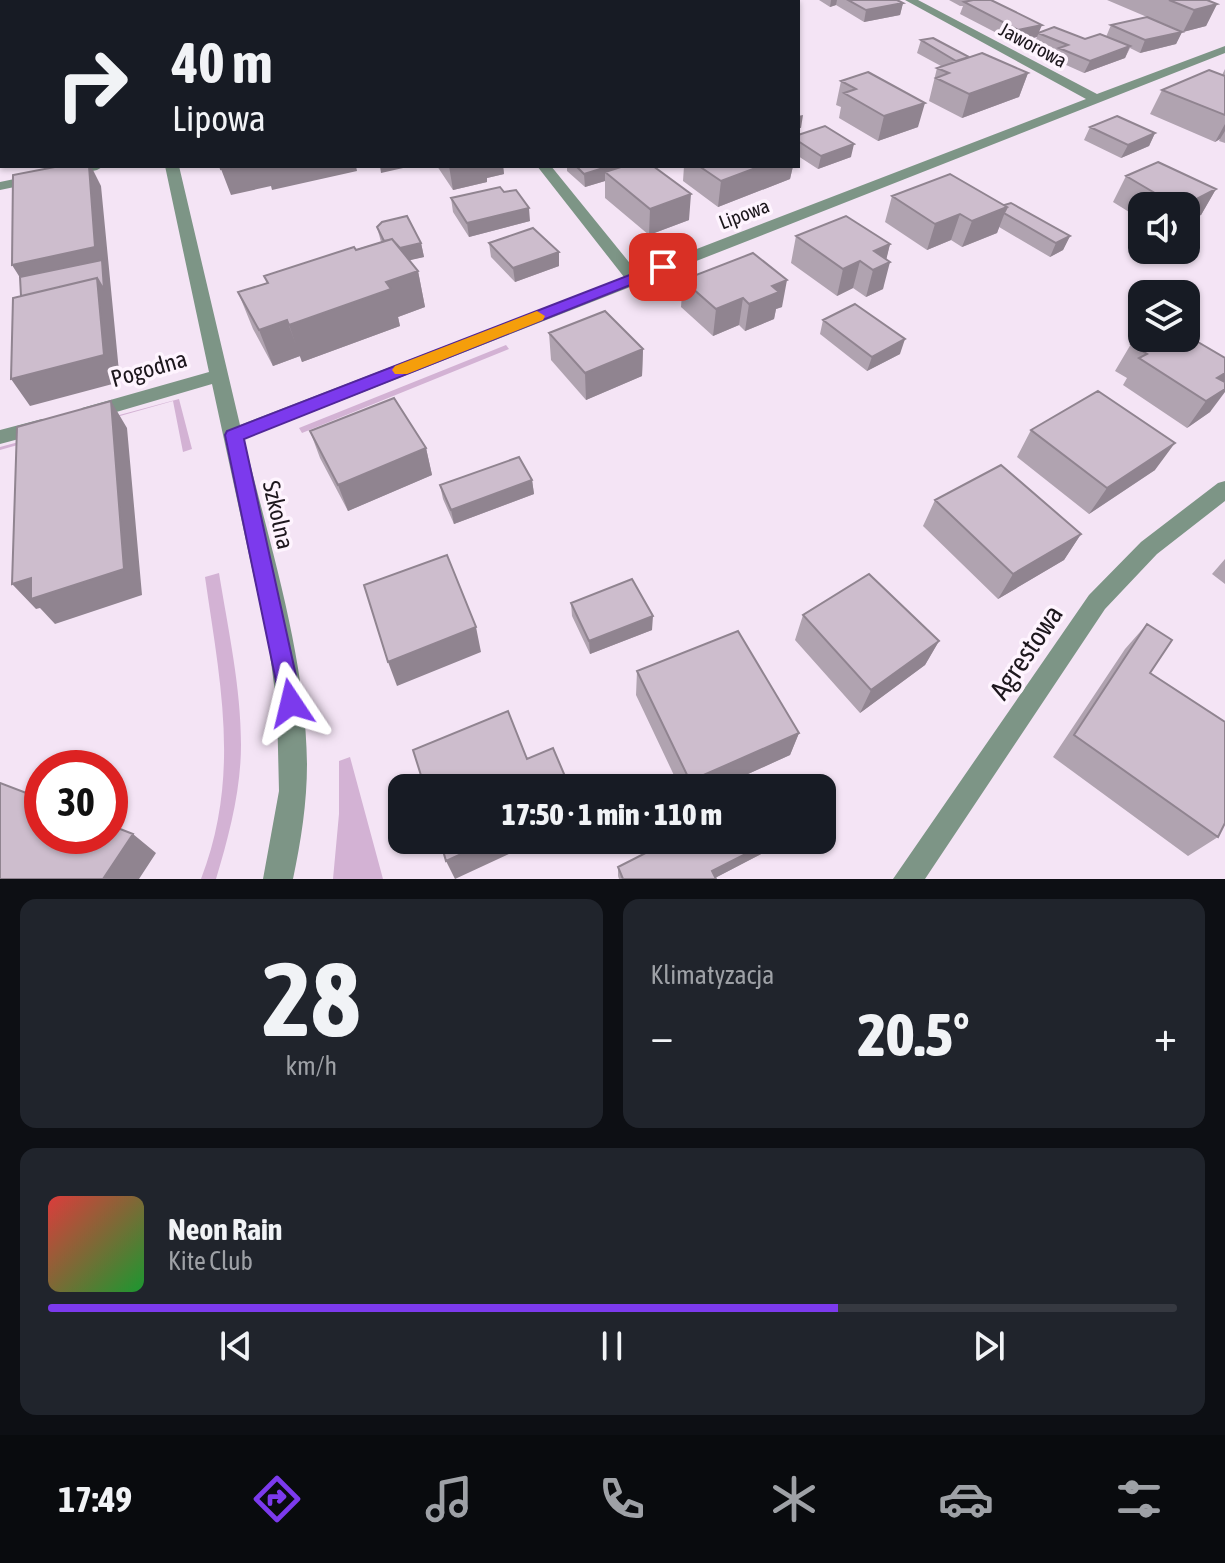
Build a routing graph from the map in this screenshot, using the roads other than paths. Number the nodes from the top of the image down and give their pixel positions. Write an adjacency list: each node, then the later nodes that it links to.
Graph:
1 (910, 0): 3 (street, Jaworowa)
2 (1225, 49): 3 (street, Lipowa)
3 (1096, 99): 8 (street, Lipowa)
4 (87, 168): 7 (street)
5 (172, 168): 9 (street, Szkolna)
6 (546, 168): 8 (street)
7 (0, 186)
8 (634, 278): 10 (street, Lipowa)
9 (219, 376): 10 (street, Szkolna); 11 (street, Pogodna)
10 (234, 435): 13 (street, Szkolna)
11 (0, 437)
12 (1225, 489): 14 (street, Agrestowa)
13 (278, 879)
14 (908, 879)

